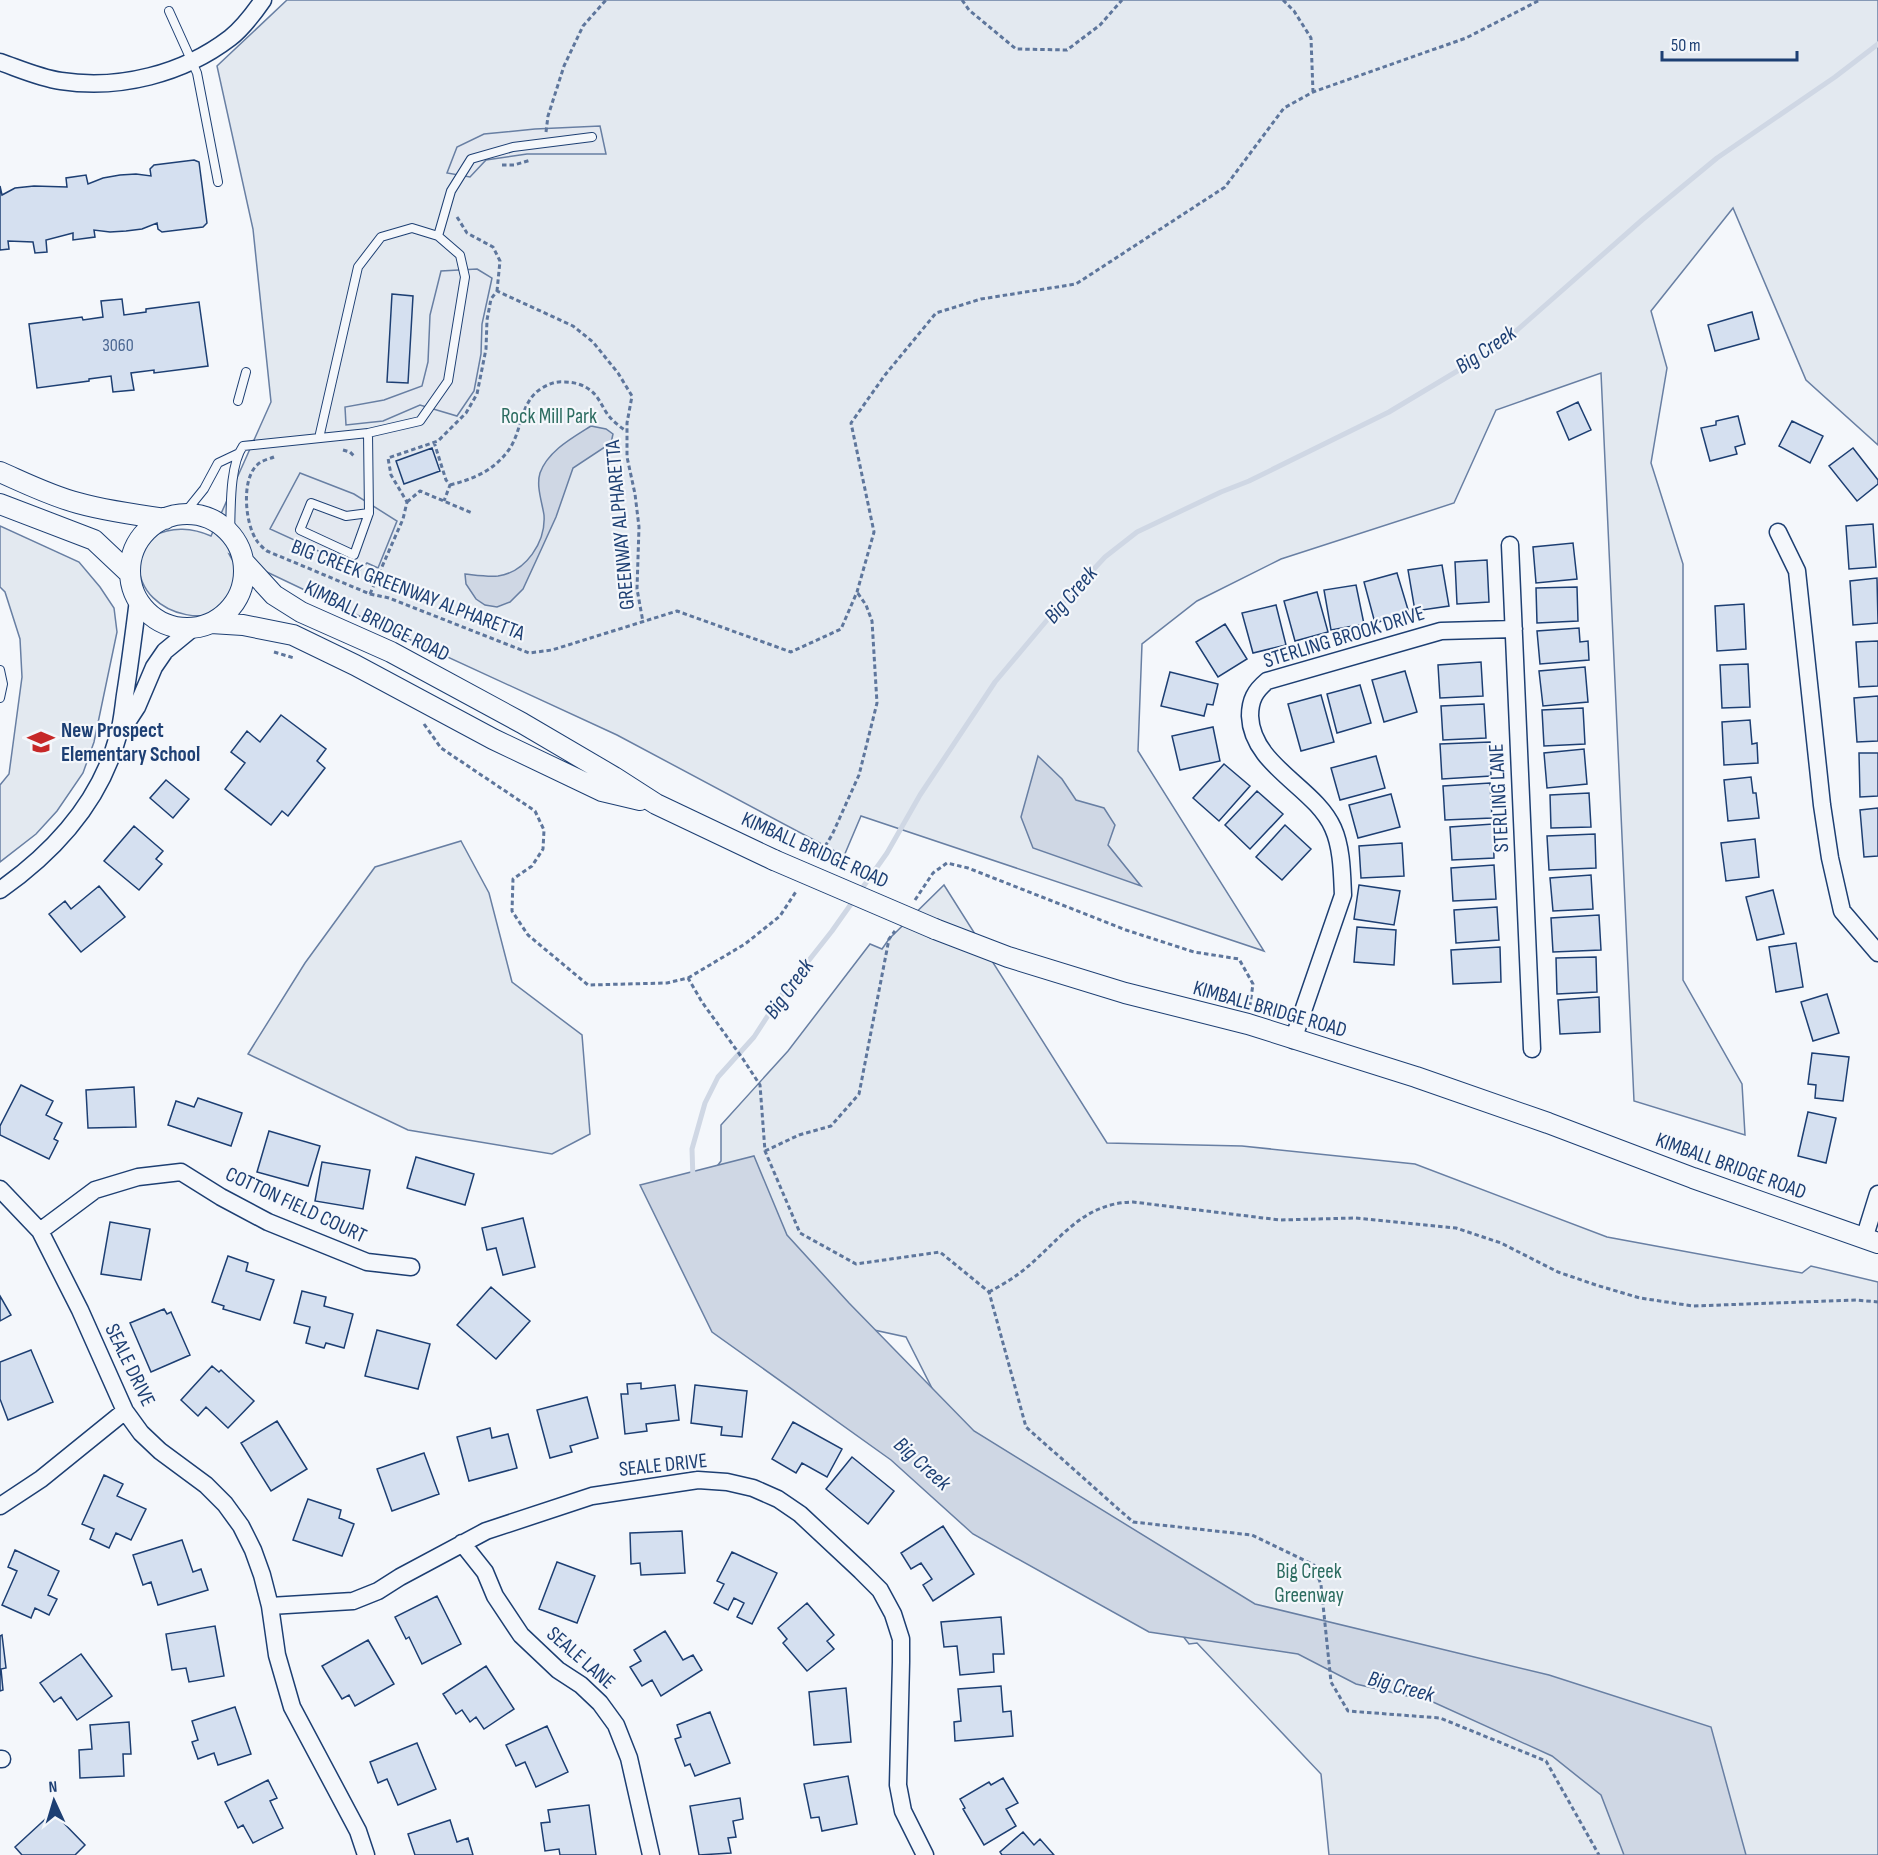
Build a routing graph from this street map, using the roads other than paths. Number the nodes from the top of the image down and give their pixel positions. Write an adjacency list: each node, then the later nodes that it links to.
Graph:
1 (263, 0): 3 (street)
2 (169, 12): 3 (lane)
3 (192, 60): 4 (street); 6 (lane)
4 (0, 62)
5 (592, 137): 7 (lane)
6 (218, 182)
7 (438, 236): 10 (lane); 11 (lane)
8 (246, 372): 9 (lane)
9 (238, 401)
10 (368, 434): 11 (lane); 15 (lane)
11 (319, 438): 12 (lane)
12 (237, 454): 16 (lane); 18 (lane)
13 (0, 472): 16 (street)
14 (0, 504): 21 (street)
15 (369, 513): 15 (lane)
16 (174, 517): 18 (street); 21 (street)
17 (1778, 532): 30 (street)
18 (230, 535): 20 (street)
19 (1510, 545): 24 (street, STERLING LANE)
20 (243, 561): 23 (street); 28 (street, KIMBALL BRIDGE ROAD)
21 (129, 573): 22 (street)
22 (138, 600): 23 (street); 27 (street)
23 (202, 625): 27 (street); 28 (street, KIMBALL BRIDGE ROAD)
24 (1514, 629): 31 (street, STERLING BROOK DRIVE); 32 (street, STERLING LANE)
25 (0, 670): 26 (lane)
26 (0, 698)
27 (118, 735): 29 (street)
28 (656, 804): 31 (street, KIMBALL BRIDGE ROAD, bridge)
29 (0, 890)
30 (1878, 953)
31 (1293, 1040): 36 (street, KIMBALL BRIDGE ROAD)
32 (1532, 1049)
33 (0, 1190): 35 (street, SEALE DRIVE)
34 (1878, 1194): 36 (street)
35 (40, 1231): 37 (street, COTTON FIELD COURT); 38 (street, SEALE DRIVE)
36 (1871, 1241)
37 (411, 1267)
38 (125, 1411): 39 (street); 41 (street, SEALE DRIVE)
39 (0, 1506)
40 (462, 1543): 41 (street, SEALE DRIVE); 43 (street, SEALE LANE); 44 (street, SEALE DRIVE)
41 (270, 1606): 42 (street, SEALE DRIVE)
42 (366, 1855)
43 (651, 1855)
44 (925, 1855)

